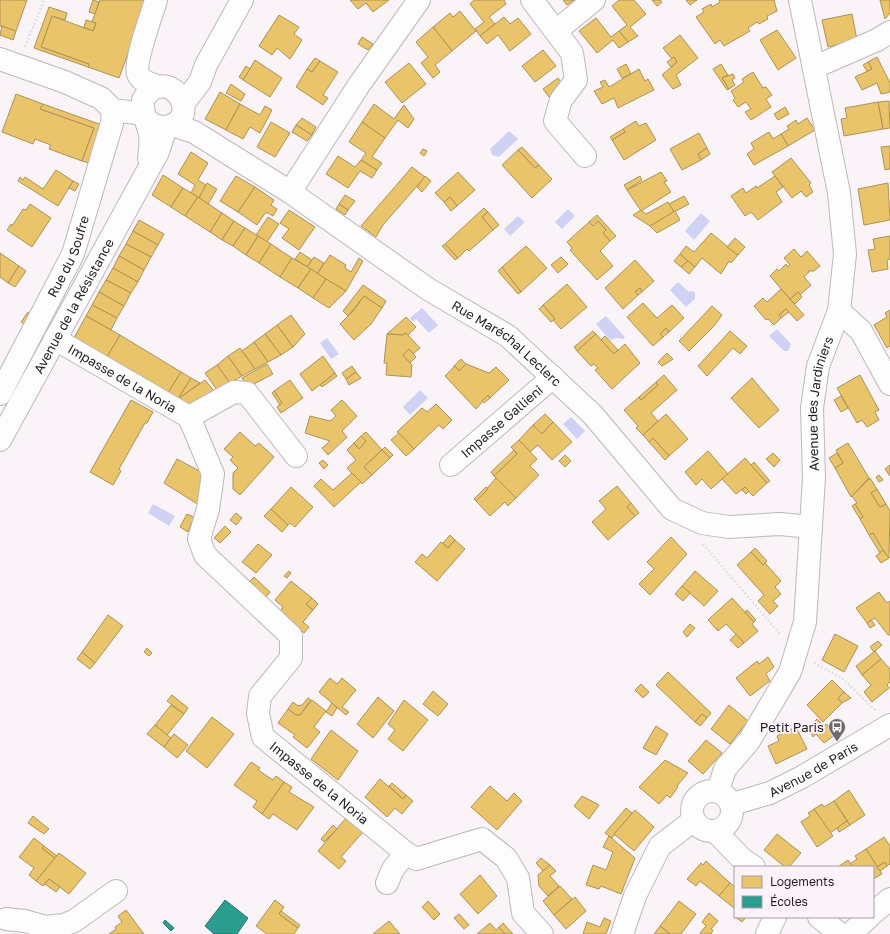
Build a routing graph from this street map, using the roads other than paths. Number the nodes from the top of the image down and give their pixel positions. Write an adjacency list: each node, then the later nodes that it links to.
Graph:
1 (156, 0): 12 (street)
2 (242, 0): 12 (street)
3 (419, 0): 14 (street)
4 (532, 0): 7 (street)
5 (594, 0): 7 (street)
6 (800, 0): 10 (street, Avenue des Jardiniers)
7 (556, 31): 13 (street)
8 (890, 32): 10 (street)
9 (9, 63): 11 (street)
10 (815, 67): 15 (street, Avenue des Jardiniers)
11 (103, 101): 12 (street); 19 (street, Rue du Soufre)
12 (163, 108): 14 (street, Rue Maréchal Leclerc); 16 (street, Avenue de la Résistance)
13 (585, 156)
14 (290, 192): 17 (street, Rue Maréchal Leclerc)
15 (839, 311): 18 (street); 24 (street, Avenue des Jardiniers)
16 (55, 339): 20 (street, Impasse de la Noria); 21 (street, Avenue de la Résistance)
17 (553, 377): 23 (street, Impasse Gallieni); 24 (street, Rue Maréchal Leclerc)
18 (890, 384)
19 (0, 394)
20 (189, 417): 22 (street, Impasse de la Noria); 29 (street, Impasse de la Noria)
21 (0, 440)
22 (296, 456)
23 (451, 465)
24 (812, 527): 26 (street, Avenue des Jardiniers)
25 (890, 725): 26 (street, Avenue de Paris)
26 (725, 797): 27 (street); 28 (street)
27 (694, 820): 28 (street); 40 (street)
28 (715, 831): 30 (street)
29 (406, 853): 31 (street); 39 (street)
30 (752, 866)
31 (387, 883)
32 (116, 891): 35 (street)
33 (890, 899): 34 (street)
34 (874, 912)
35 (2, 917)
36 (775, 918): 41 (street)
37 (820, 918): 42 (street)
38 (868, 918): 43 (street)
39 (542, 934)
40 (622, 934)
41 (767, 934)
42 (840, 934)
43 (850, 934)

